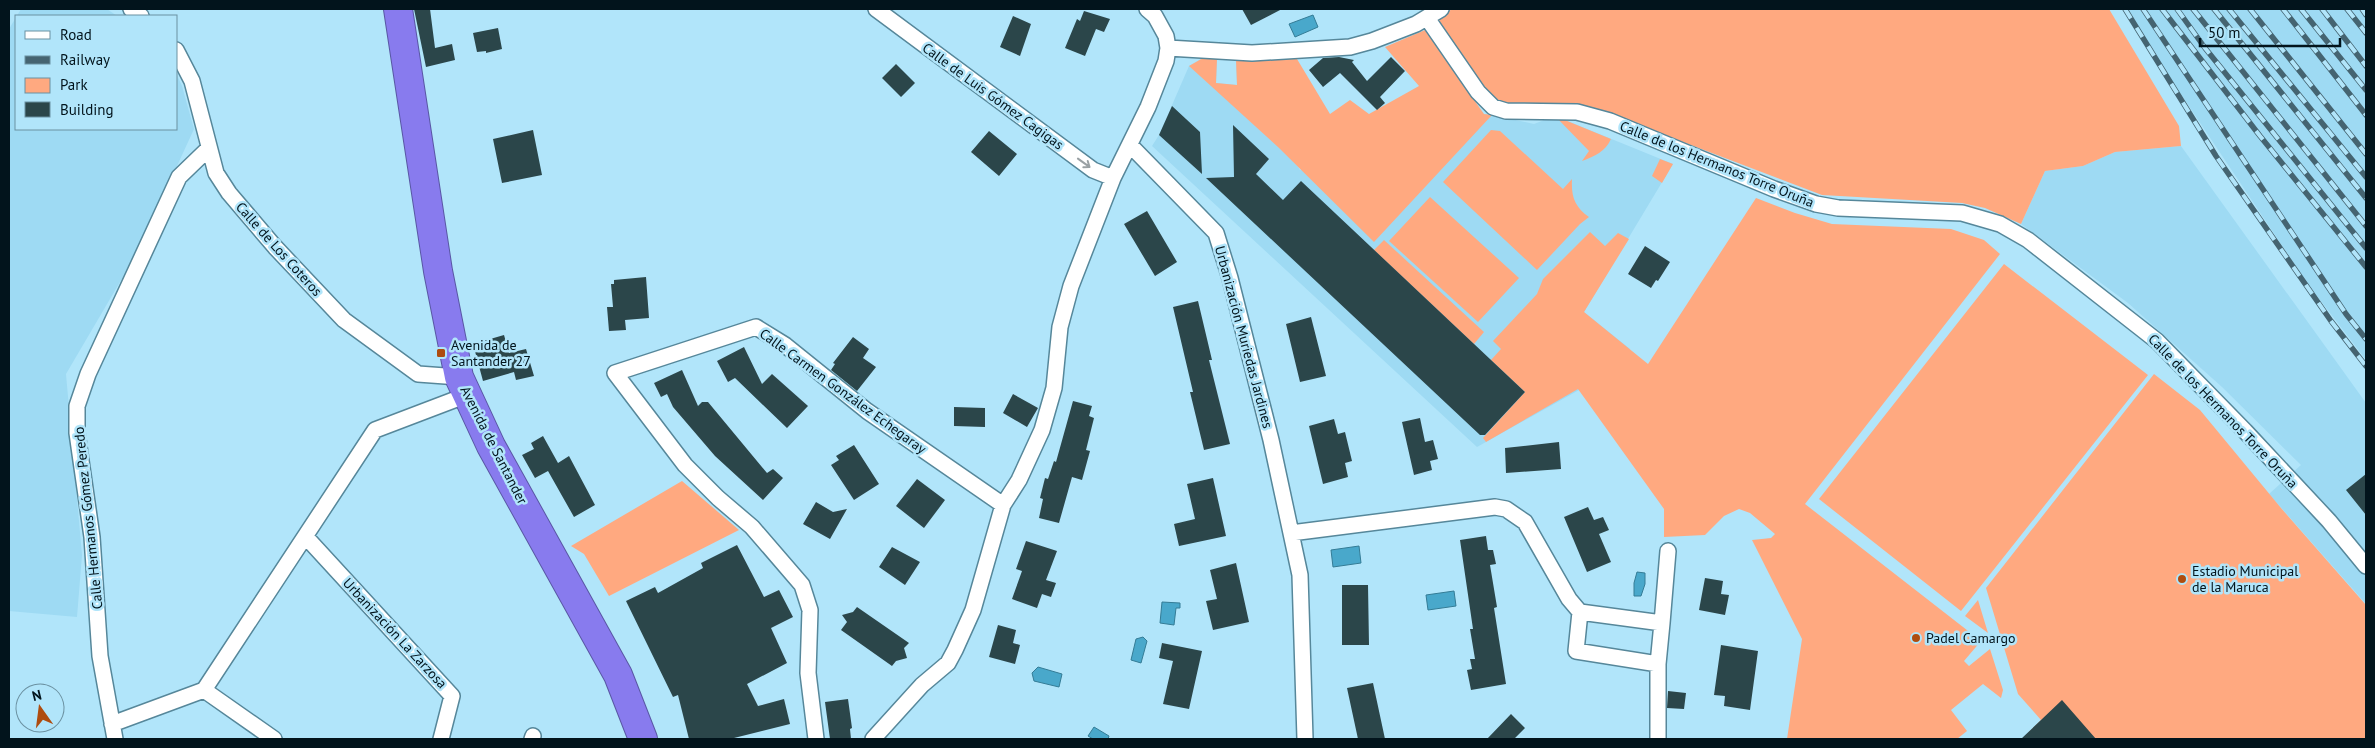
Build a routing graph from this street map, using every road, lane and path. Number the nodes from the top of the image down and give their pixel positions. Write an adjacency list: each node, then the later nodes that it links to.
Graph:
1 (398, 9): 11 (highway, Avenida de Santander)
2 (876, 9): 10 (street, Calle de Luis Gómez Cagigas, one-way to 10)
3 (1441, 9): 5 (street)
4 (1156, 11): 6 (street)
5 (1427, 18): 6 (street); 16 (street, Calle de los Hermanos Torre Oruña)
6 (1168, 48): 8 (street)
7 (178, 54): 9 (street, Calle de Los Coteros)
8 (1130, 146): 10 (street); 13 (street, Urbanización Muriedas Jardines)
9 (208, 149): 11 (street, Calle de Los Coteros); 21 (street, Calle Hermanos Gómez Peredo)
10 (1113, 178): 12 (street)
11 (463, 386): 14 (street); 25 (highway, Avenida de Santander)
12 (1003, 505): 26 (street, Calle Carmen González Echegaray); 27 (street)
13 (1291, 533): 17 (street); 28 (street, Urbanización Muriedas Jardines)
14 (306, 537): 20 (street); 24 (street, Urbanización La Zarzosa)
15 (1668, 550): 18 (street)
16 (2366, 566)
17 (1580, 612): 18 (street); 19 (street)
18 (1662, 623): 19 (street)
19 (1658, 664): 29 (street)
20 (204, 690): 21 (street); 23 (street)
21 (112, 724): 22 (street, Calle Hermanos Gómez Peredo)
22 (115, 739)
23 (274, 739)
24 (441, 739)
25 (643, 739)
26 (816, 739)
27 (873, 739)
28 (1305, 739)
29 (1658, 739)

